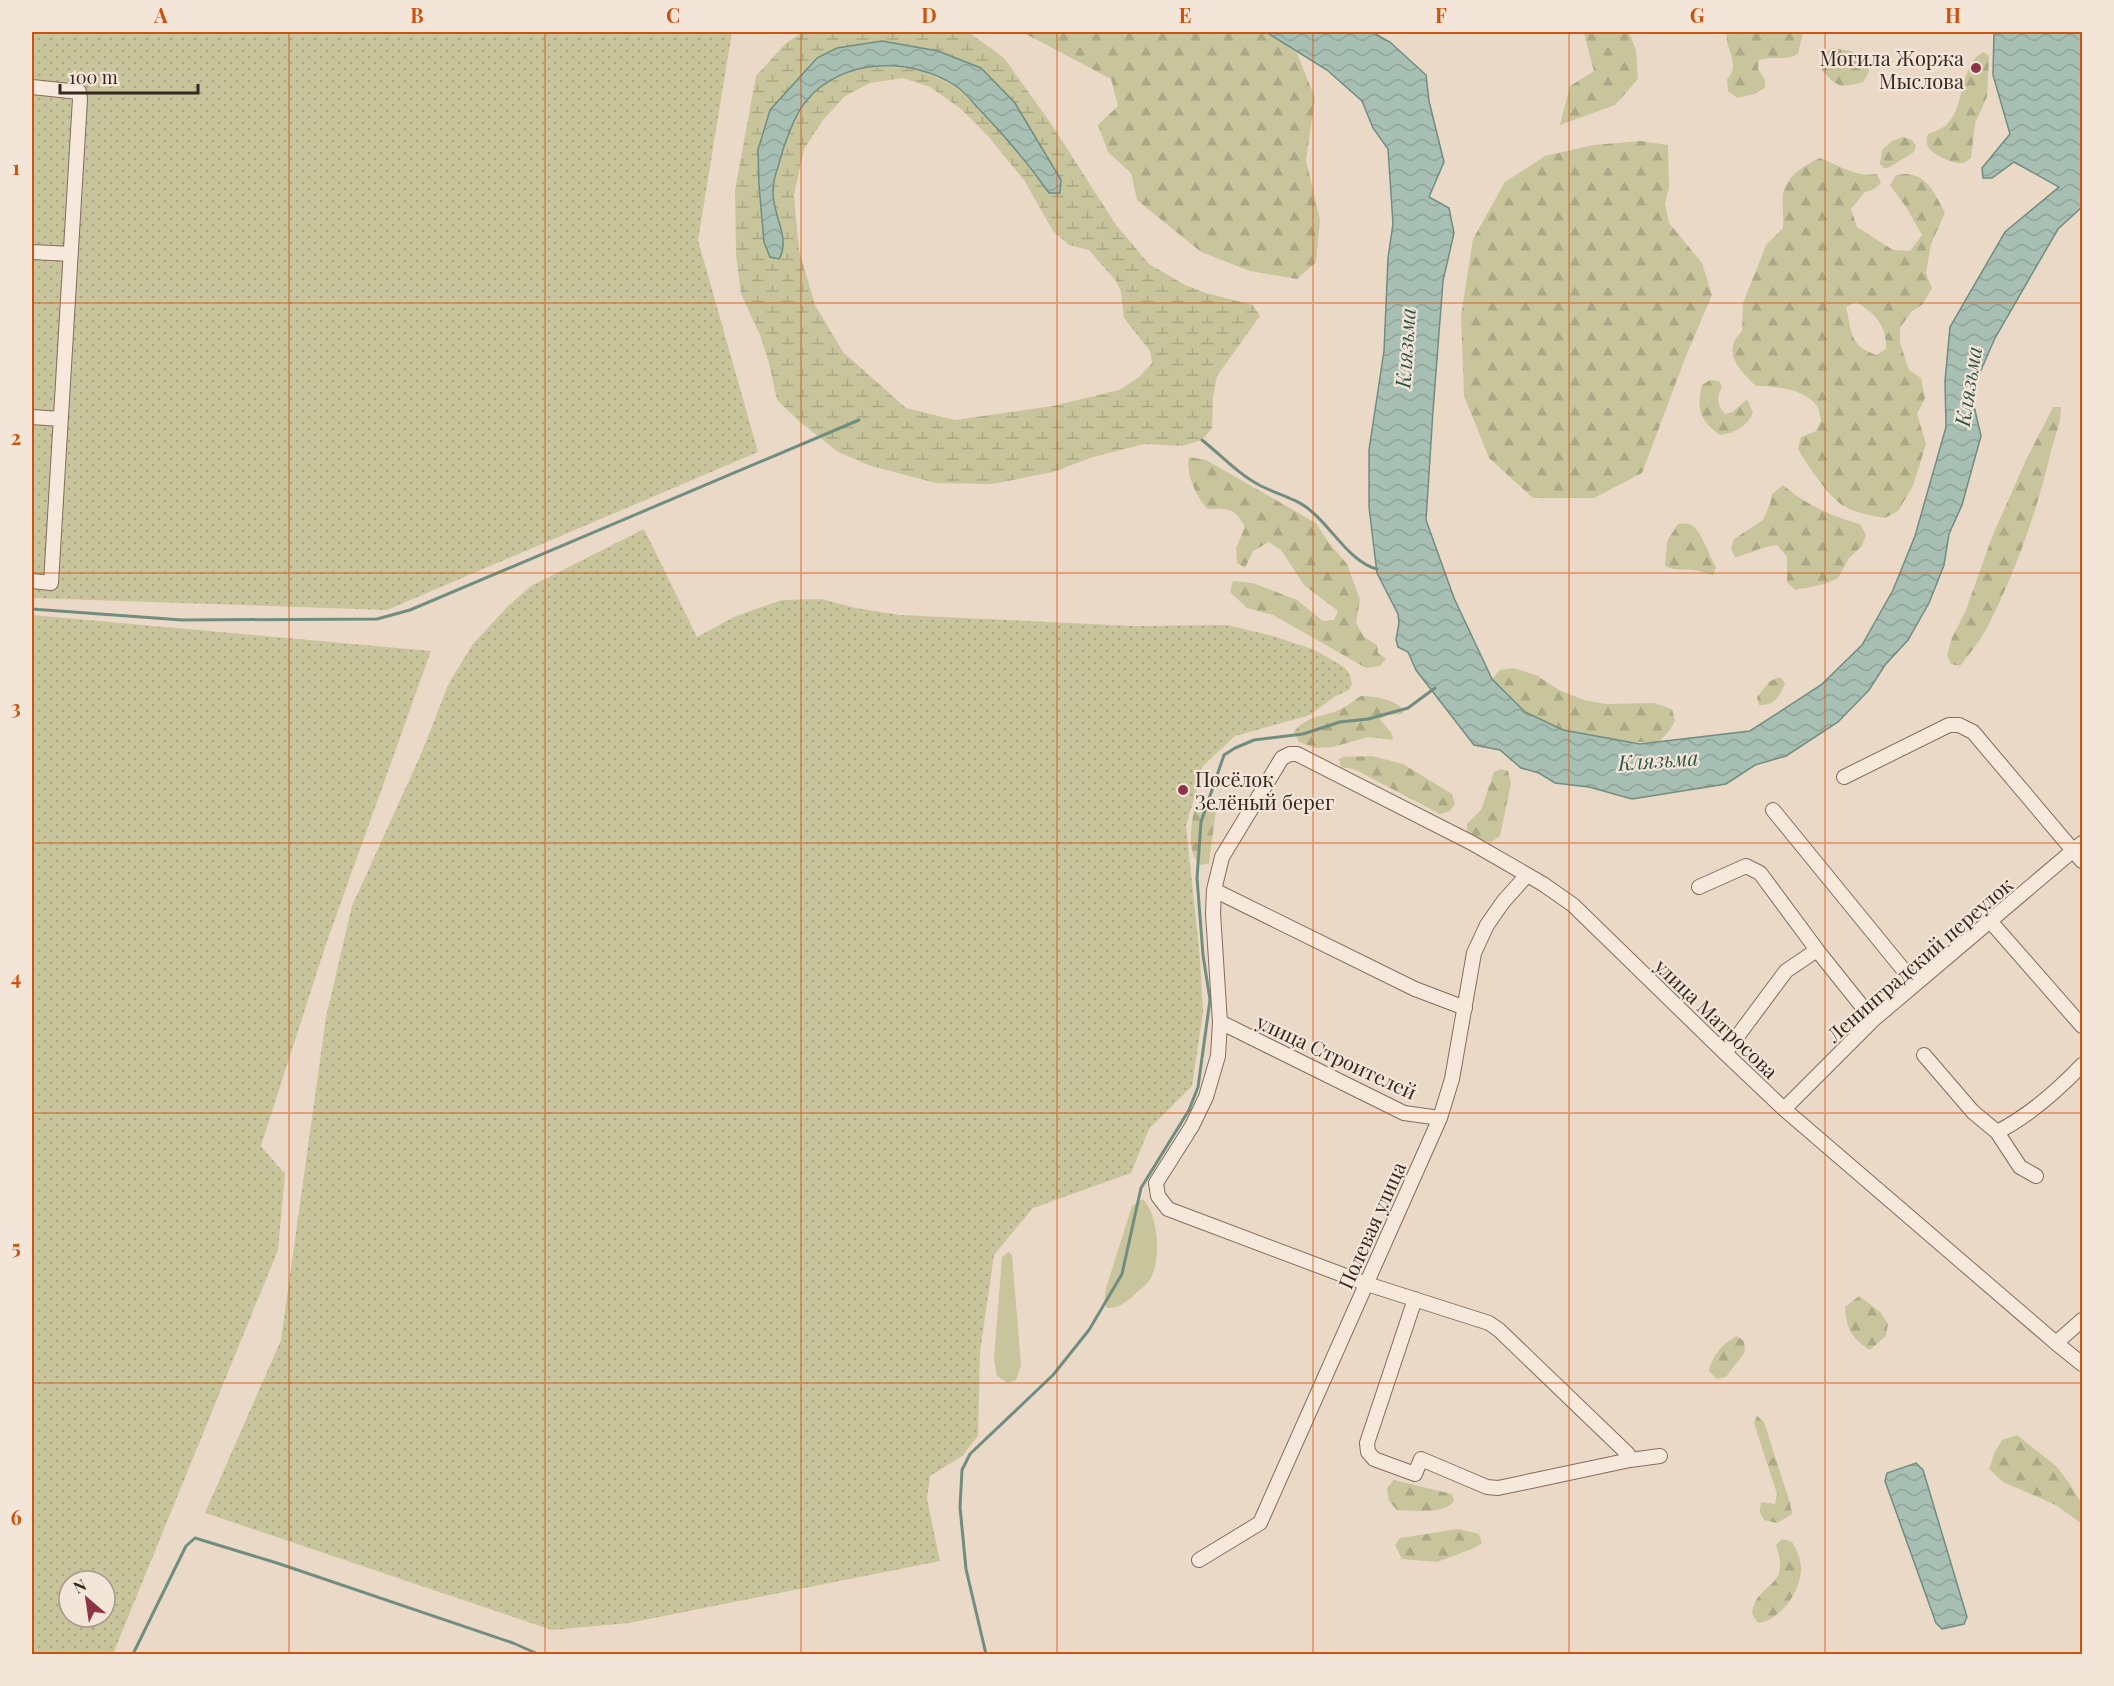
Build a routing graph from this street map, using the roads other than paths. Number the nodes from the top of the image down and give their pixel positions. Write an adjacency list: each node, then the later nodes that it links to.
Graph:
1 (32, 87): 3 (street)
2 (32, 252): 3 (street)
3 (71, 254): 5 (street)
4 (32, 417): 5 (street)
5 (60, 419): 6 (street)
6 (32, 581)
7 (1844, 777): 9 (street)
8 (1773, 810): 15 (street)
9 (2080, 851): 13 (street, Ленинградский переулок)
10 (1527, 875): 12 (street, улица Матросова); 16 (street, Полевая улица); 20 (street, улица Матросова)
11 (1699, 887): 14 (street)
12 (1214, 890): 16 (street); 18 (street)
13 (1990, 921): 15 (street, Ленинградский переулок); 19 (street)
14 (1817, 950): 17 (street); 20 (street)
15 (1916, 984): 17 (street, Ленинградский переулок)
16 (1465, 1008): 24 (street, Полевая улица)
17 (1874, 1020): 23 (street, Ленинградский переулок)
18 (1221, 1023): 24 (street, улица Строителей); 27 (street)
19 (2082, 1026)
20 (1725, 1053): 23 (street, улица Матросова)
21 (1924, 1055): 25 (street)
22 (2082, 1065): 25 (street)
23 (1784, 1109): 30 (street, улица Матросова)
24 (1440, 1118): 27 (street, Полевая улица)
25 (1997, 1132): 26 (street)
26 (2036, 1176)
27 (1367, 1284): 28 (street); 34 (street, Полевая улица)
28 (1415, 1299): 33 (street); 33 (street)
29 (2082, 1320): 30 (street)
30 (2056, 1343): 31 (street, улица Матросова)
31 (2082, 1364)
32 (1660, 1456): 33 (street)
33 (1630, 1460)
34 (1199, 1560)

